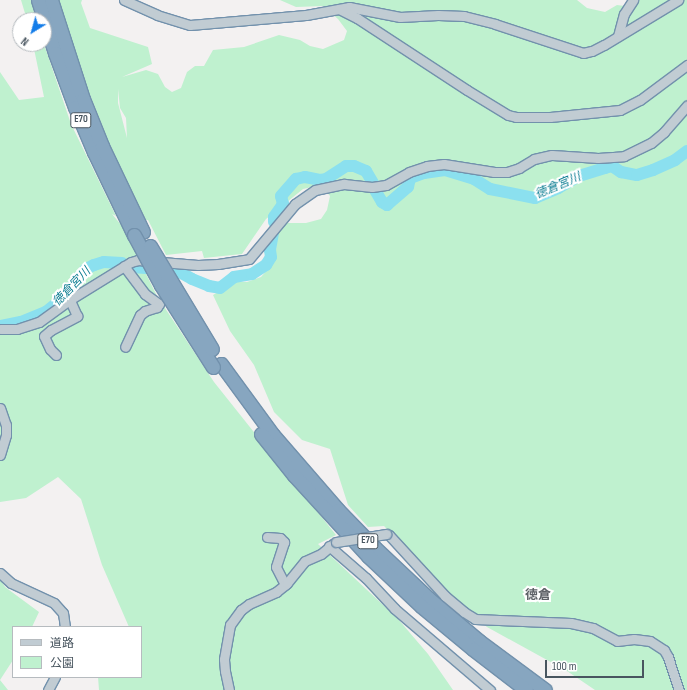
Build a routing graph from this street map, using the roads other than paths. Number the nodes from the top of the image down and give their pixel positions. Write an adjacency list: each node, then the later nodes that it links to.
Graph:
1 (38, 0): 10 (highway, E70)
2 (51, 0): 10 (highway, E70)
3 (124, 0): 6 (street)
4 (634, 0): 7 (street)
5 (678, 0): 7 (street)
6 (339, 9): 7 (street); 8 (street)
7 (618, 36)
8 (687, 66)
9 (687, 106): 11 (street)
10 (138, 234): 16 (highway, E70, bridge)
11 (124, 266): 12 (street); 14 (street)
12 (70, 300): 13 (street); 15 (street)
13 (0, 329)
14 (125, 347)
15 (56, 355)
16 (217, 365): 28 (highway, E70); 29 (highway, E70)
17 (0, 408): 18 (street)
18 (0, 455)
19 (267, 537): 22 (street)
20 (332, 544): 22 (street); 27 (street); 30 (street, bridge)
21 (0, 573): 23 (street)
22 (285, 585): 26 (street)
23 (65, 626)
24 (54, 678): 25 (street)
25 (48, 690)
26 (229, 690)
27 (490, 690)
28 (526, 690)
29 (545, 690)
30 (679, 690)

